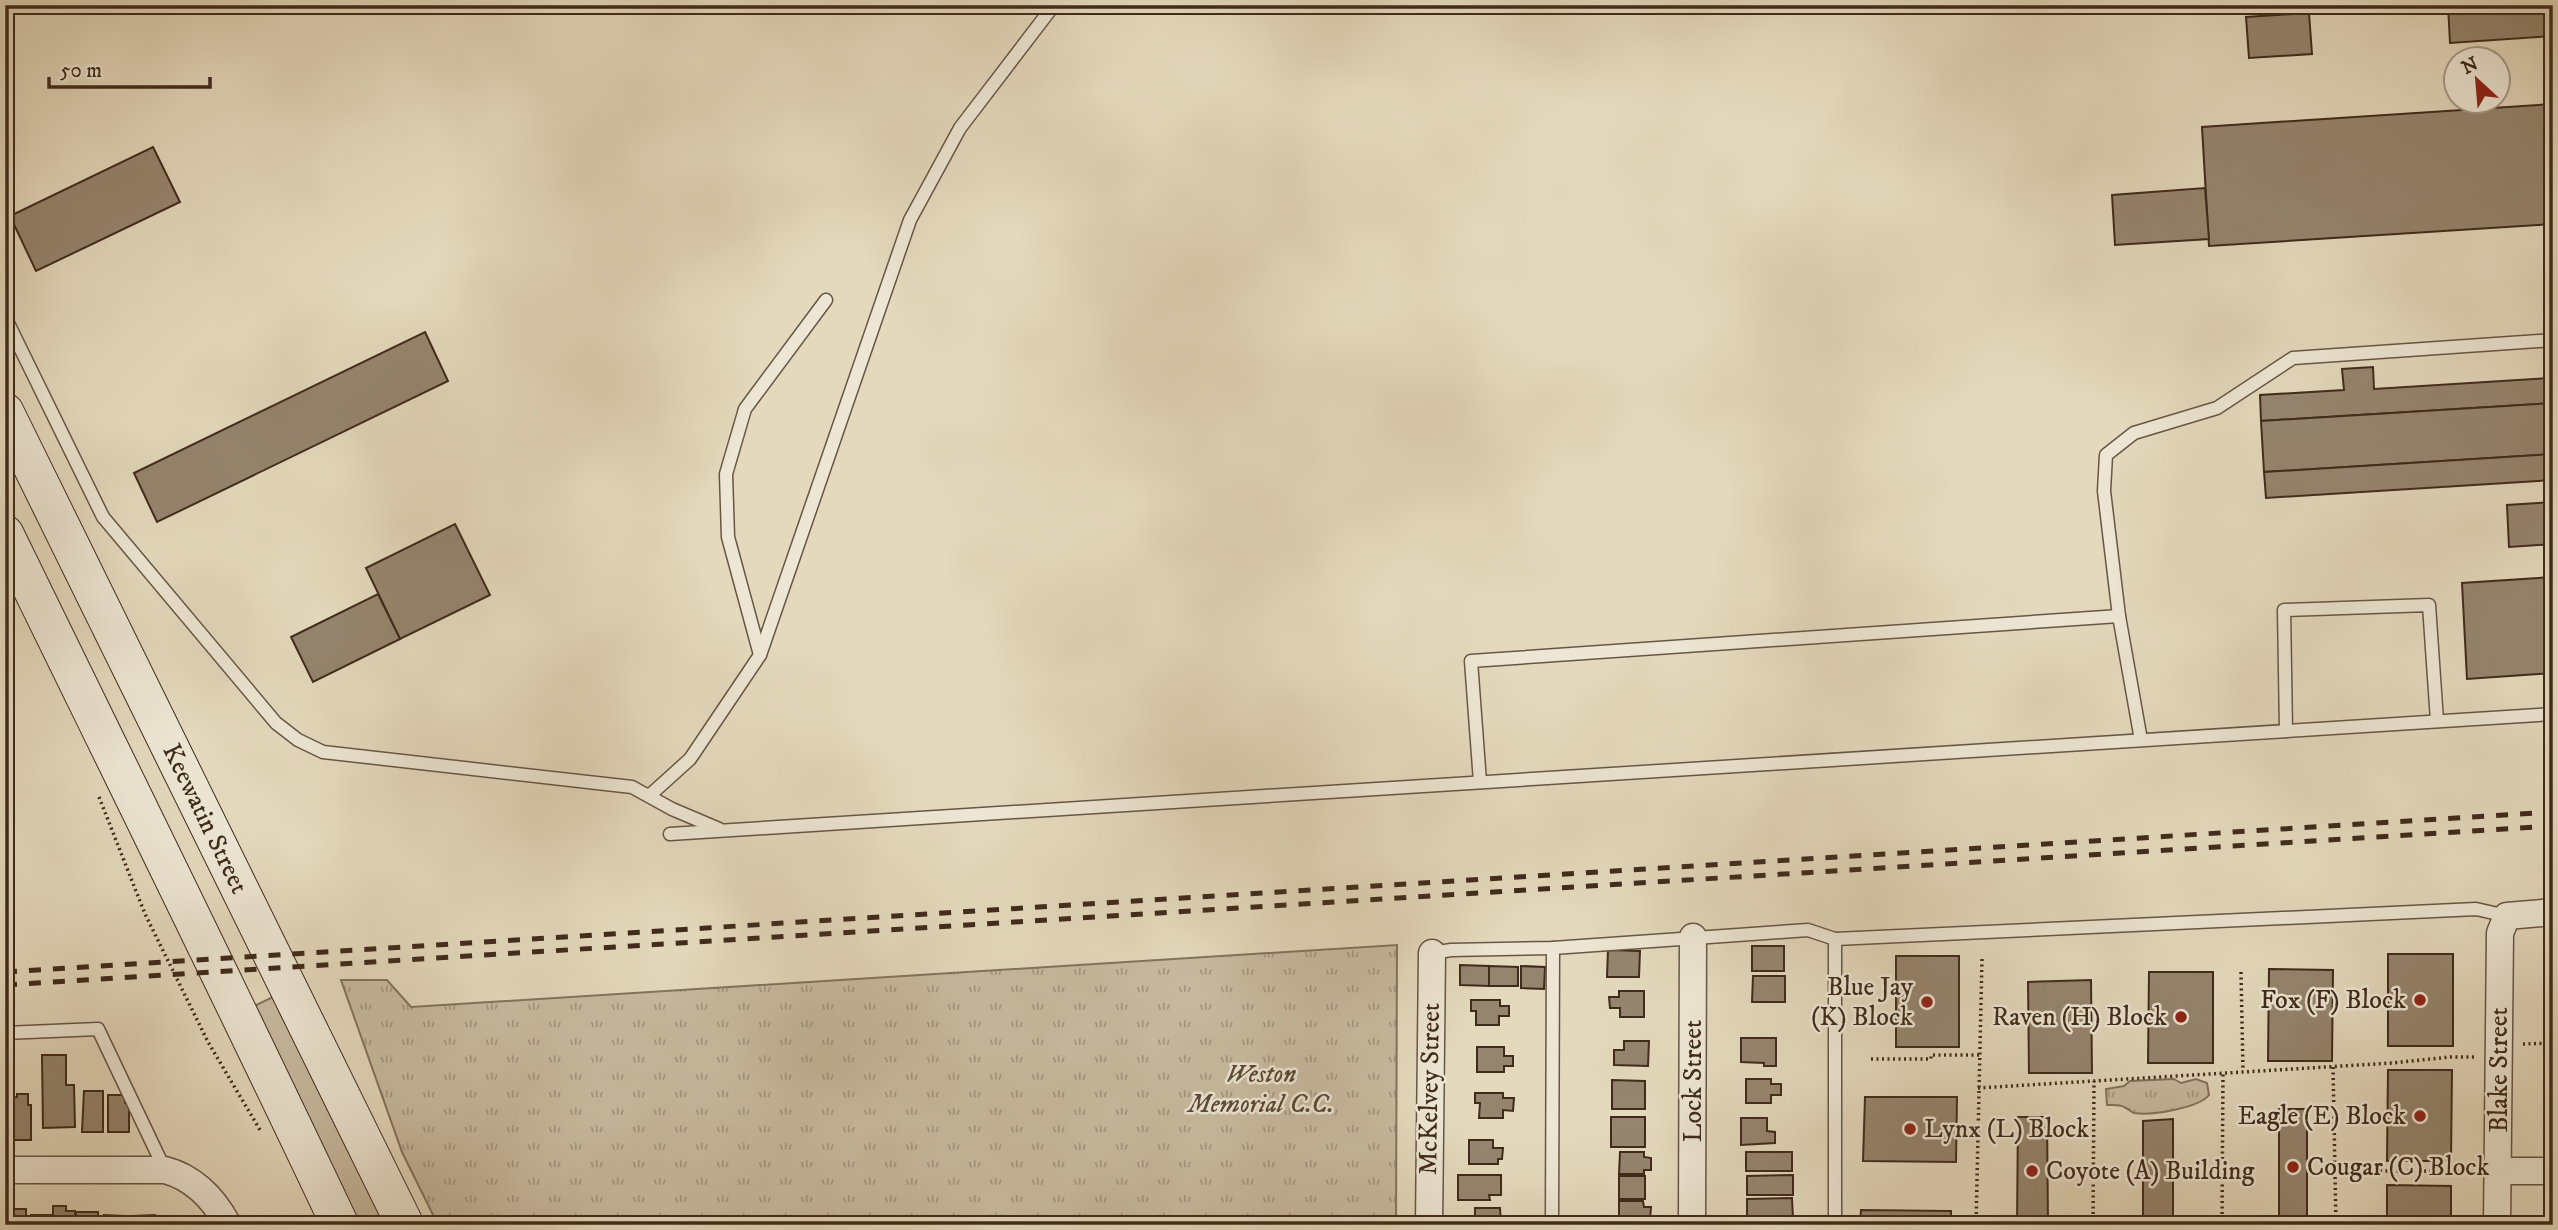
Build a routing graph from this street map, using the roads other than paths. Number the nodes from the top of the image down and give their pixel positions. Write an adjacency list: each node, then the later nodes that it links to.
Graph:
1 (1054, 5): 8 (lane)
2 (826, 300): 8 (lane)
3 (5, 317): 14 (lane)
4 (2553, 340): 7 (lane)
5 (5, 412): 30 (main road, Keewatin Street)
6 (5, 534): 29 (main road)
7 (2119, 616): 12 (lane); 13 (lane)
8 (760, 655): 14 (lane)
9 (2553, 714): 10 (lane)
10 (2437, 721): 11 (lane); 11 (lane)
11 (2286, 731): 12 (lane)
12 (2141, 740): 13 (lane)
13 (1480, 782): 15 (lane)
14 (649, 796): 15 (lane)
15 (722, 830): 16 (lane)
16 (670, 834)
17 (2553, 912): 18 (street)
18 (2507, 916): 20 (lane); 26 (street, Blake Street)
19 (1693, 937): 20 (lane); 21 (lane); 33 (street, Lock Street)
20 (1835, 939): 34 (lane)
21 (1553, 948): 22 (lane); 32 (lane)
22 (1432, 953): 31 (street, McKelvey Street)
23 (5, 1033): 25 (lane)
24 (5, 1170): 25 (street)
25 (165, 1170): 28 (street)
26 (2499, 1171): 27 (street); 35 (street, Blake Street)
27 (2553, 1171)
28 (228, 1225)
29 (341, 1225)
30 (405, 1225)
31 (1429, 1225)
32 (1552, 1225)
33 (1692, 1225)
34 (1835, 1225)
35 (2497, 1225)

